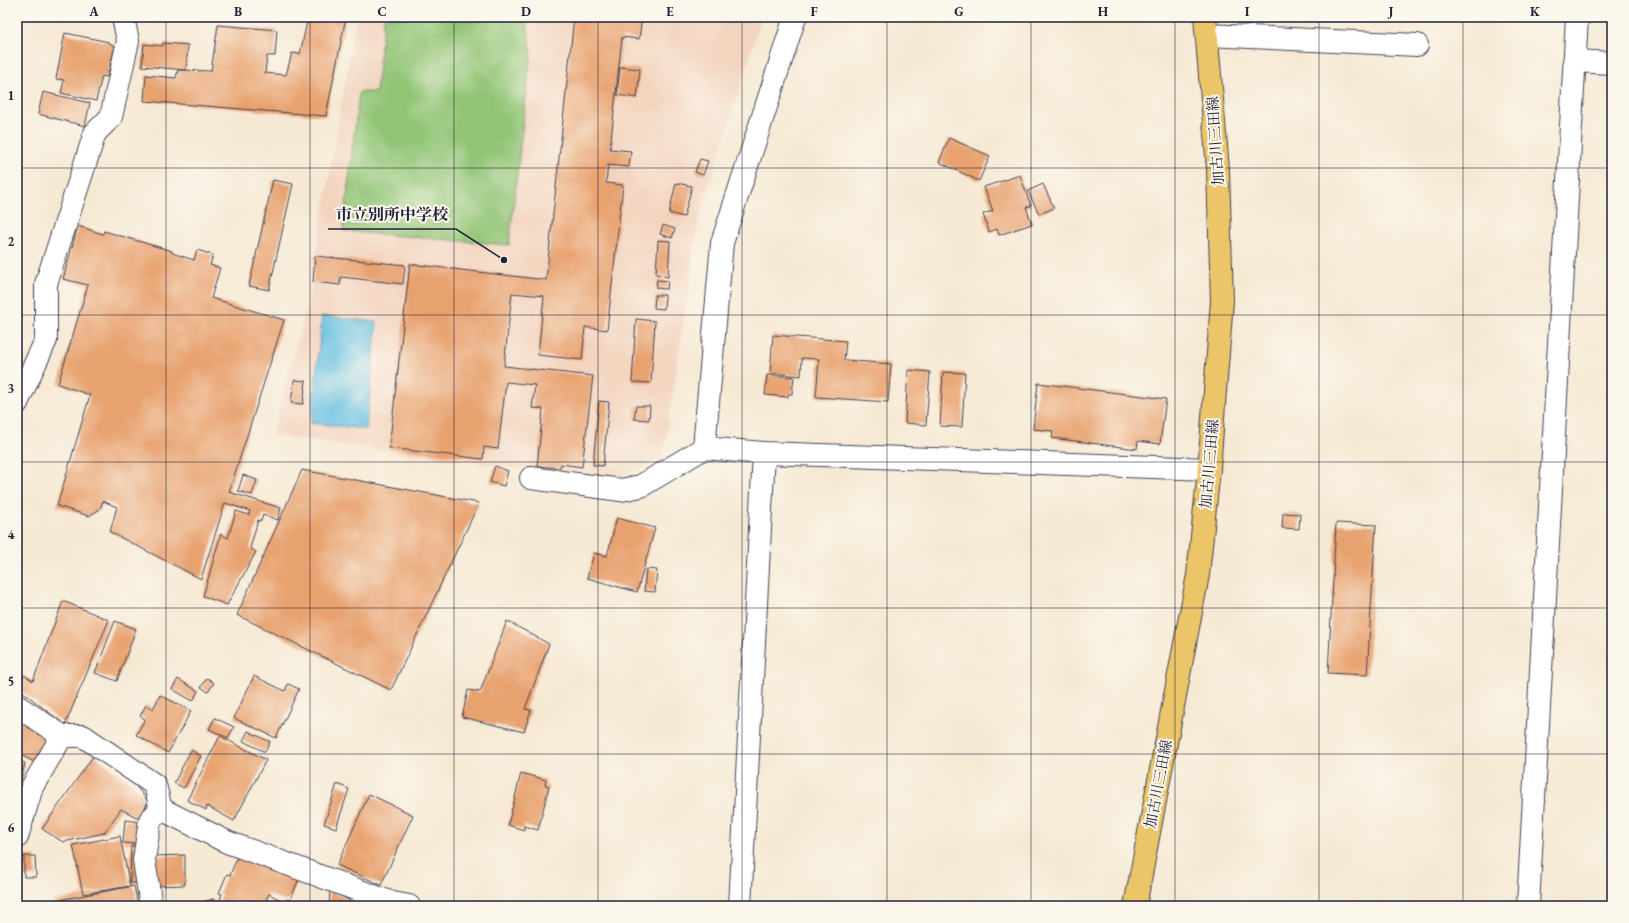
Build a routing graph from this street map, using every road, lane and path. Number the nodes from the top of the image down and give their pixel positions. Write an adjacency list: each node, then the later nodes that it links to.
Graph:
1 (123, 17): 8 (street)
2 (795, 17): 9 (street)
3 (1577, 17): 6 (street)
4 (1206, 26): 5 (street); 11 (main road, 加古川三田線)
5 (1417, 45)
6 (1574, 61): 7 (street); 21 (street)
7 (1612, 63)
8 (17, 403)
9 (704, 448): 10 (street); 12 (street)
10 (764, 453): 11 (street); 19 (street)
11 (1209, 469): 20 (main road, 加古川三田線)
12 (532, 478)
13 (17, 706): 14 (street)
14 (62, 736): 15 (street); 16 (street)
15 (161, 809): 17 (street); 18 (street)
16 (17, 837)
17 (151, 906)
18 (409, 906)
19 (740, 906)
20 (1135, 906)
21 (1528, 906)

